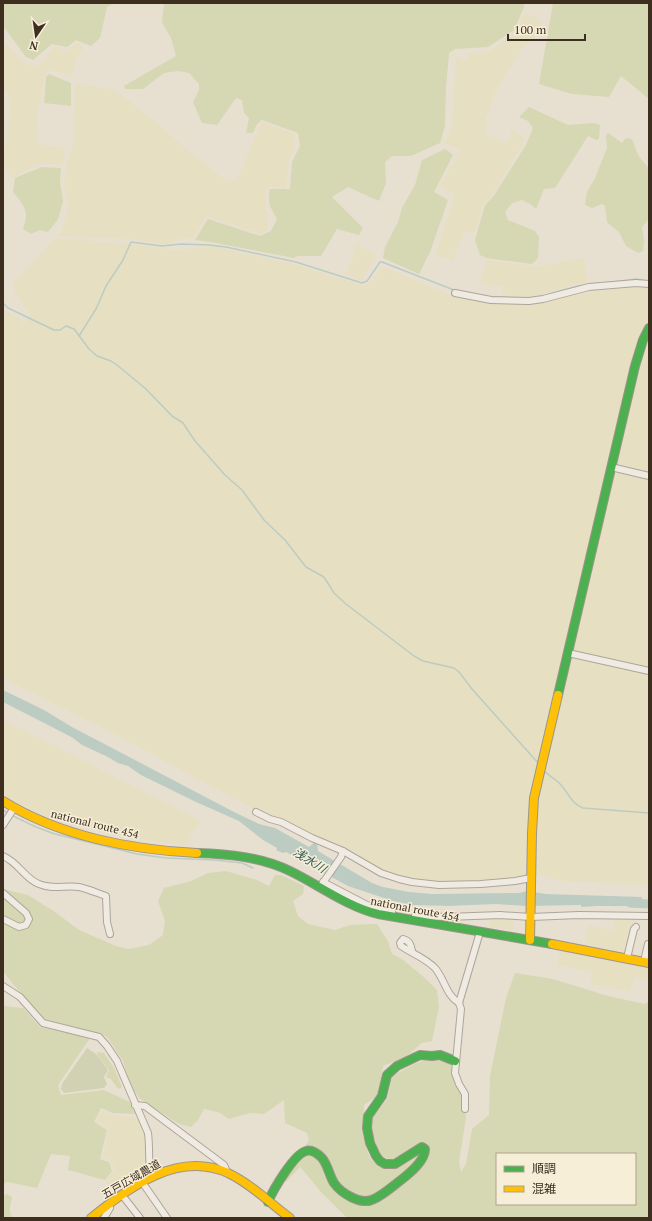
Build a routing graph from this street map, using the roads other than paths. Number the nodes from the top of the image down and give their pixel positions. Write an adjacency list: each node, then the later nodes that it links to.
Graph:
1 (649, 284): 2 (street)
2 (455, 293)
3 (649, 328): 4 (main road)
4 (612, 467): 5 (street); 6 (main road)
5 (649, 476)
6 (568, 653): 7 (street); 14 (main road)
7 (649, 671)
8 (3, 801): 9 (main road, national route 454)
9 (14, 808): 11 (street); 15 (main road, national route 454)
10 (256, 812): 12 (street)
11 (3, 825)
12 (342, 854): 14 (street); 15 (street)
13 (3, 856): 22 (street)
14 (531, 881): 17 (main road)
15 (323, 883): 17 (street); 21 (main road, national route 454)
16 (3, 893): 19 (street)
17 (531, 915): 18 (street); 23 (main road)
18 (649, 916)
19 (3, 920)
20 (636, 927): 26 (street)
21 (480, 932): 23 (main road, national route 454); 29 (street)
22 (110, 934)
23 (530, 940): 26 (main road, national route 454)
24 (648, 944): 27 (street)
25 (412, 951): 29 (street)
26 (627, 958): 27 (main road, national route 454)
27 (646, 962)
28 (3, 986): 31 (street)
29 (460, 1003): 30 (street)
30 (455, 1061): 32 (street); 37 (main road)
31 (135, 1105): 33 (street); 34 (street)
32 (465, 1109)
33 (227, 1172): 34 (main road, 五戸広域農道); 37 (main road, 五戸広域農道)
34 (151, 1178): 35 (main road, 五戸広域農道)
35 (142, 1182): 36 (main road, 五戸広域農道); 42 (street)
36 (122, 1195): 39 (main road, 五戸広域農道); 41 (street)
37 (268, 1202): 43 (main road, 五戸広域農道)
38 (110, 1208): 40 (street)
39 (91, 1218)
40 (104, 1218)
41 (140, 1218)
42 (167, 1218)
43 (290, 1218)

